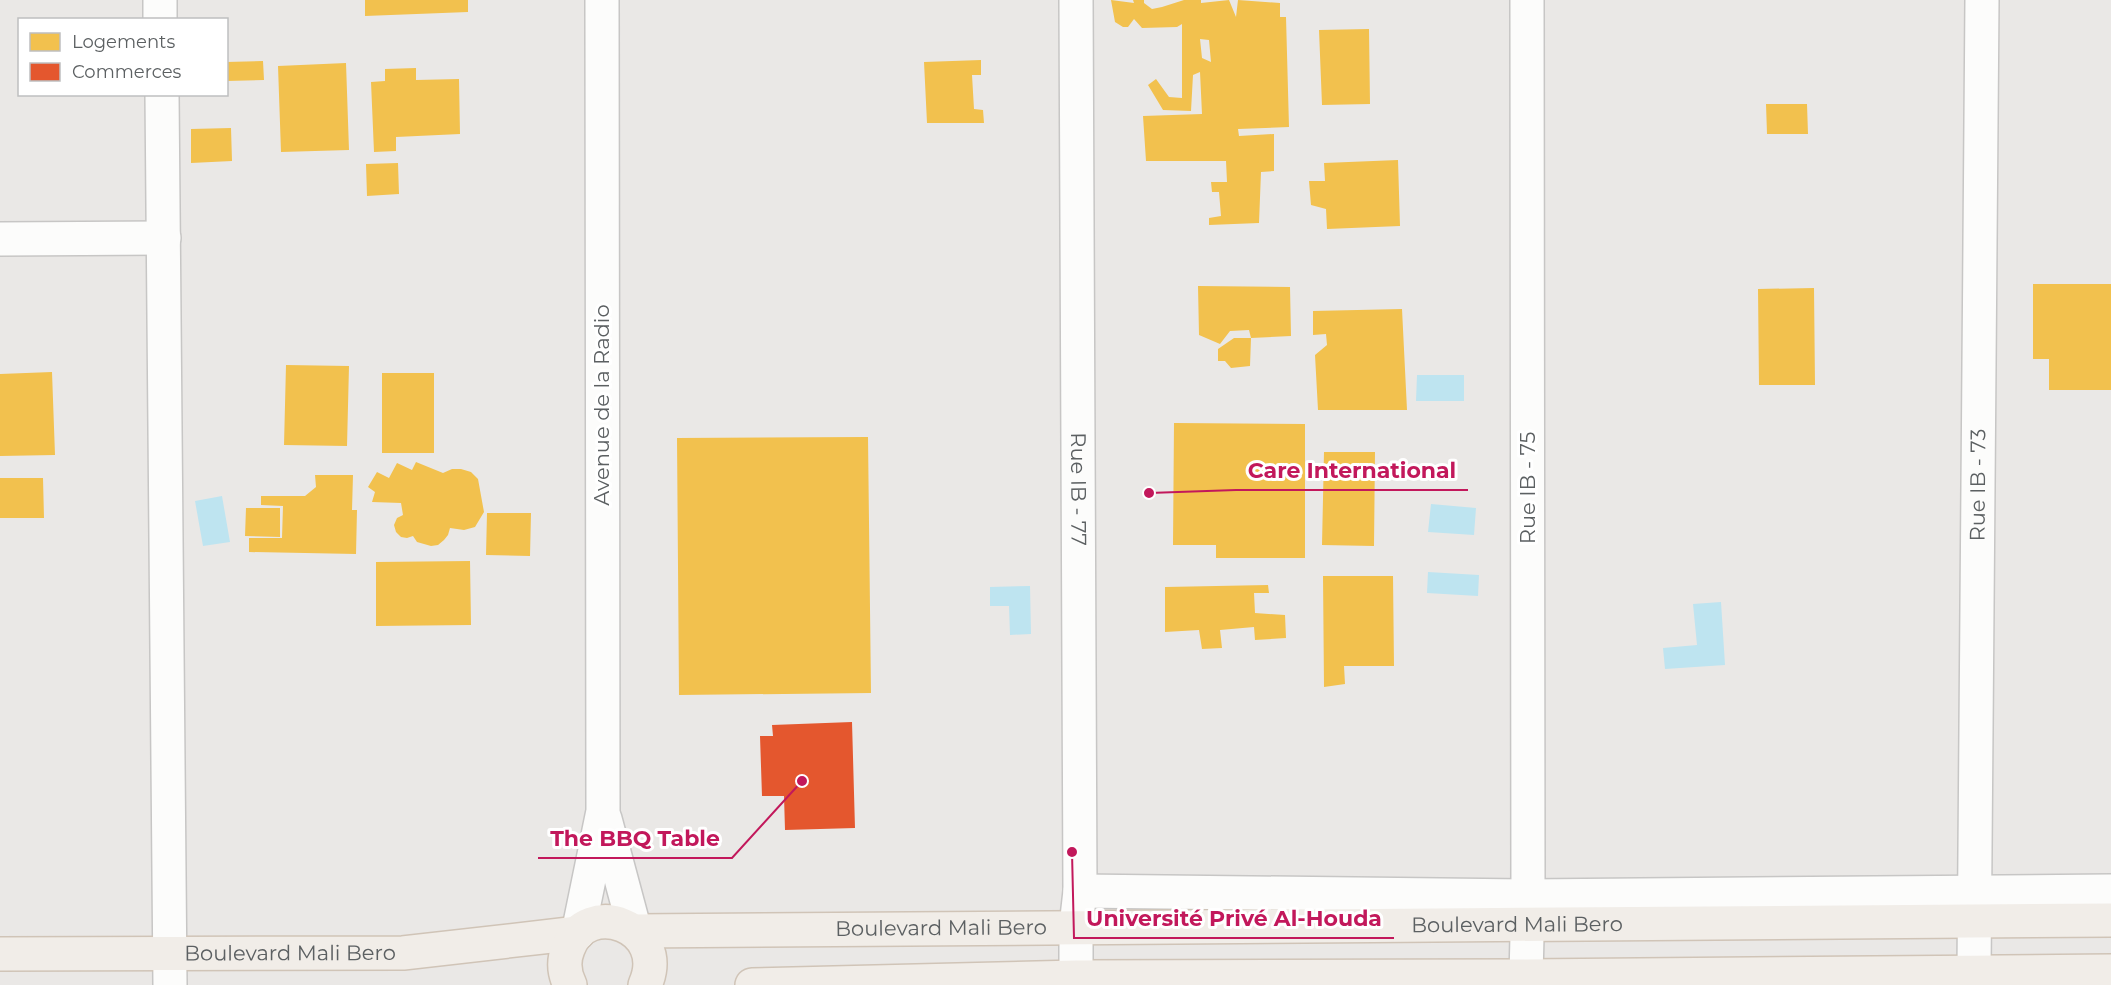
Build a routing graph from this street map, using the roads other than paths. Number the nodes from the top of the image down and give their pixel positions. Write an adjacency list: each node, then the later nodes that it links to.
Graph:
1 (160, 0): 6 (street)
2 (602, 0): 10 (street, Avenue de la Radio)
3 (1076, 0): 11 (street, Rue IB - 77)
4 (1527, 0): 14 (street, Rue IB - 75)
5 (1982, 0): 13 (street, Rue IB - 73)
6 (160, 18)
7 (162, 96): 9 (street)
8 (0, 238): 9 (street)
9 (164, 238): 19 (street)
10 (603, 811): 17 (street); 18 (street)
11 (1080, 891): 14 (street, Boulevard Mali Bero); 16 (street, Rue IB - 77)
12 (2111, 891): 13 (street, Boulevard Mali Bero)
13 (1974, 907): 14 (main road, Boulevard Mali Bero); 15 (main road, Boulevard Mali Bero); 21 (street, Rue IB - 73)
14 (1528, 911): 16 (main road, Boulevard Mali Bero); 23 (street, Rue IB - 75)
15 (2111, 920)
16 (1077, 926): 17 (main road, Boulevard Mali Bero); 25 (street, Rue IB - 77)
17 (635, 931): 18 (main road, Boulevard Mali Bero); 29 (main road)
18 (578, 933): 19 (main road, Boulevard Mali Bero); 28 (main road)
19 (169, 952): 20 (main road, Boulevard Mali Bero); 27 (street)
20 (0, 954)
21 (1974, 971): 22 (main road); 24 (main road)
22 (2111, 971)
23 (1526, 976): 24 (main road); 26 (main road)
24 (1676, 979)
25 (1077, 981): 26 (main road); 30 (main road)
26 (1381, 981)
27 (170, 985)
28 (570, 985)
29 (645, 985)
30 (752, 985)

